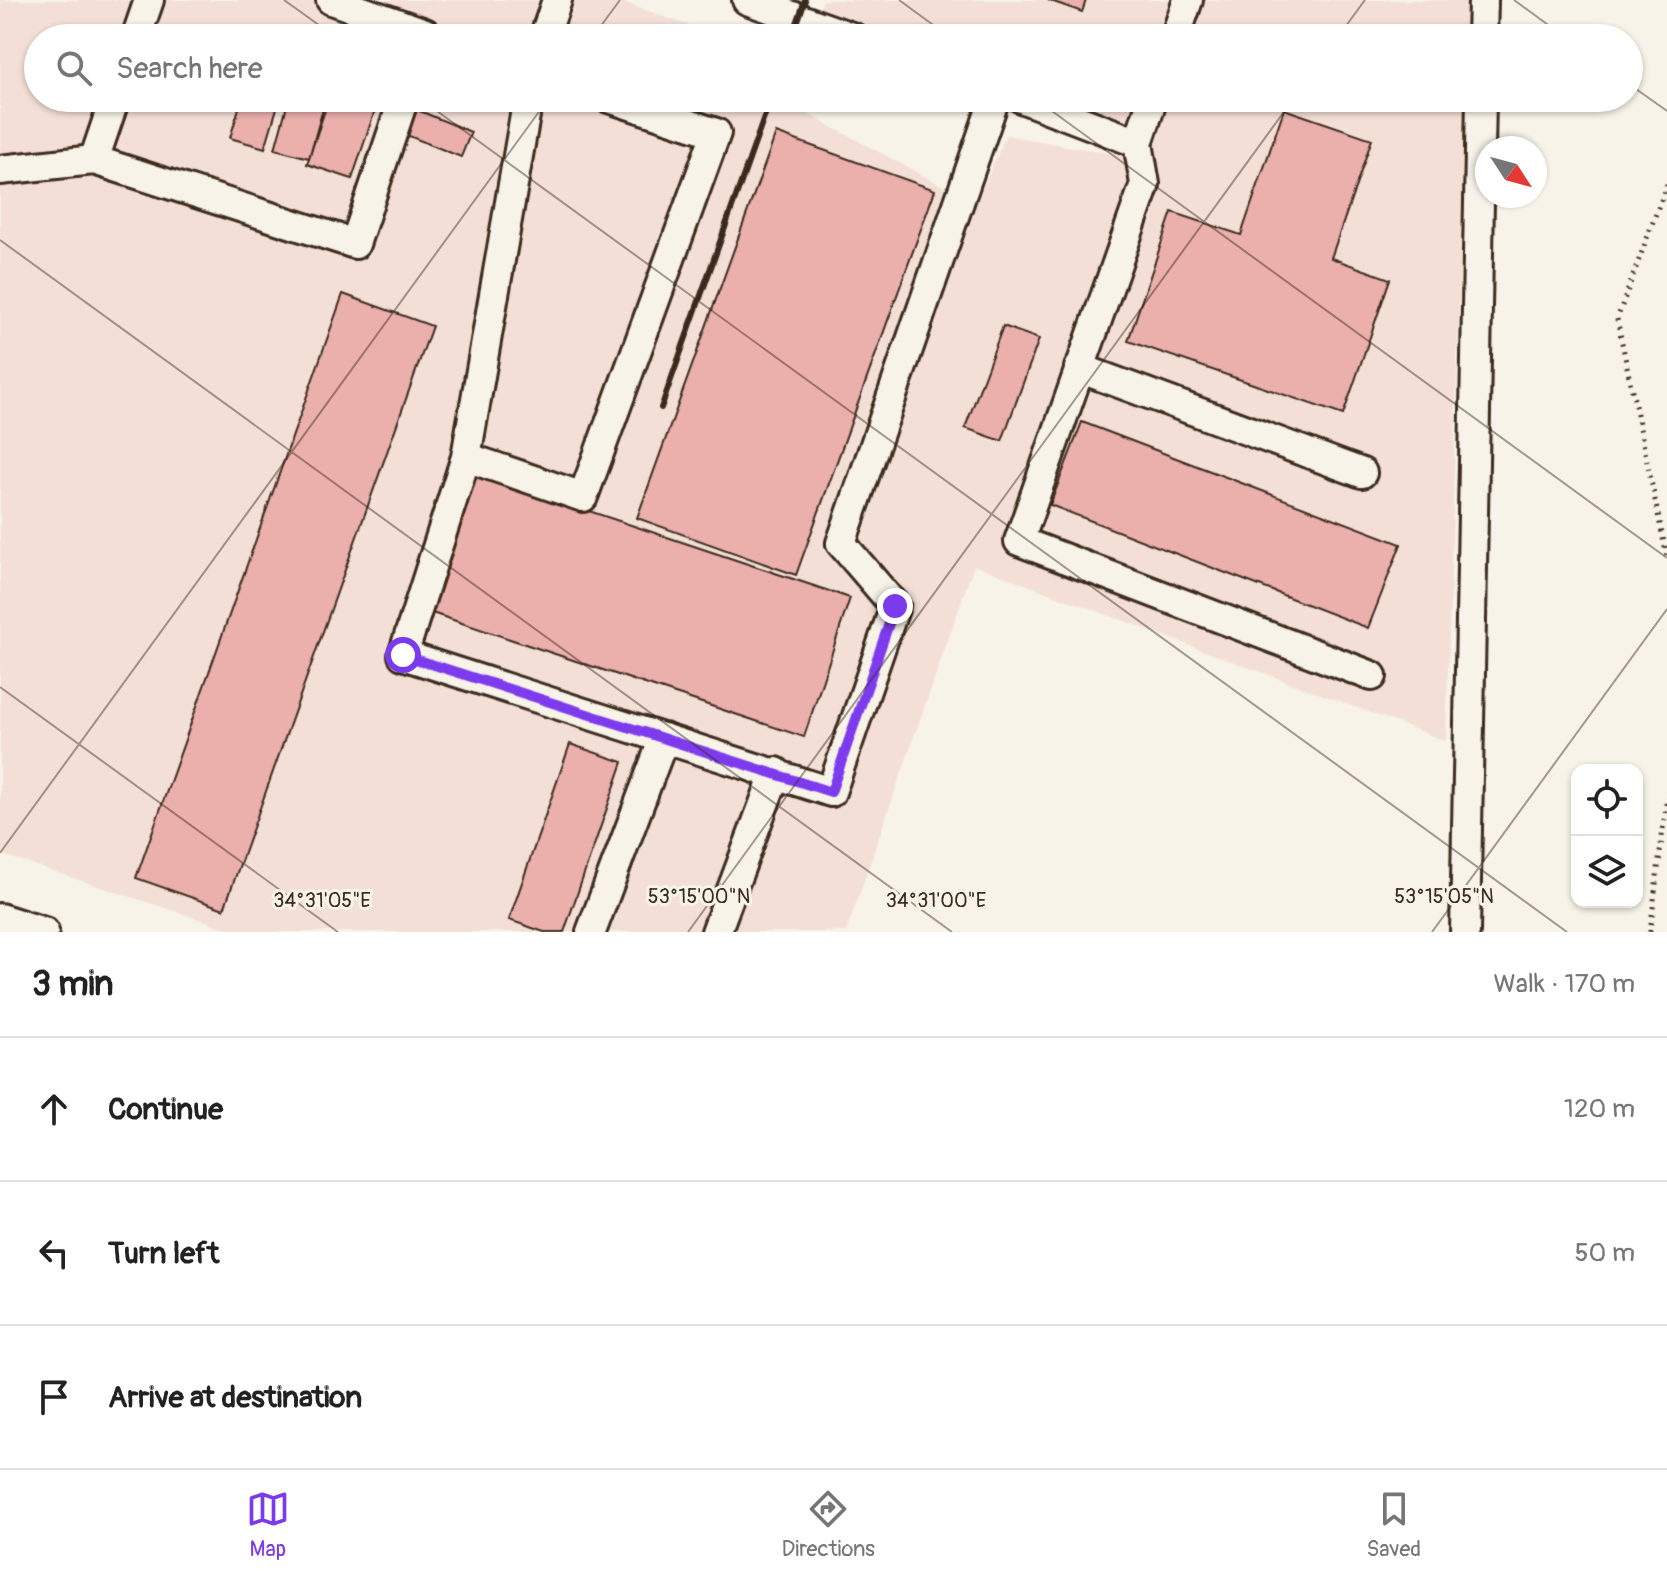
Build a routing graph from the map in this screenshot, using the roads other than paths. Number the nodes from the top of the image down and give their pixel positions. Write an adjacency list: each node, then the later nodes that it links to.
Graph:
1 (149, 0): 7 (street)
2 (331, 0): 8 (street)
3 (557, 0): 9 (street)
4 (749, 0): 10 (street)
5 (1188, 0): 11 (street)
6 (1483, 0): 12 (street)
7 (141, 24)
8 (399, 24)
9 (549, 24)
10 (815, 24)
11 (1180, 24)
12 (1482, 24)
13 (110, 112): 22 (street)
14 (399, 112): 22 (street)
15 (526, 112): 25 (street)
16 (652, 112): 25 (street)
17 (990, 112): 29 (street)
18 (1057, 112): 21 (street)
19 (1148, 112): 21 (street)
20 (1481, 112): 34 (street)
21 (1138, 143): 24 (street)
22 (94, 160): 23 (street)
23 (0, 170)
24 (1079, 368): 26 (street); 27 (street)
25 (466, 457): 28 (street)
26 (1362, 473)
27 (1372, 676)
28 (664, 738): 29 (street); 32 (street)
29 (776, 772): 33 (street)
30 (0, 918): 31 (street)
31 (44, 932)
32 (591, 932)
33 (716, 932)
34 (1465, 932)

